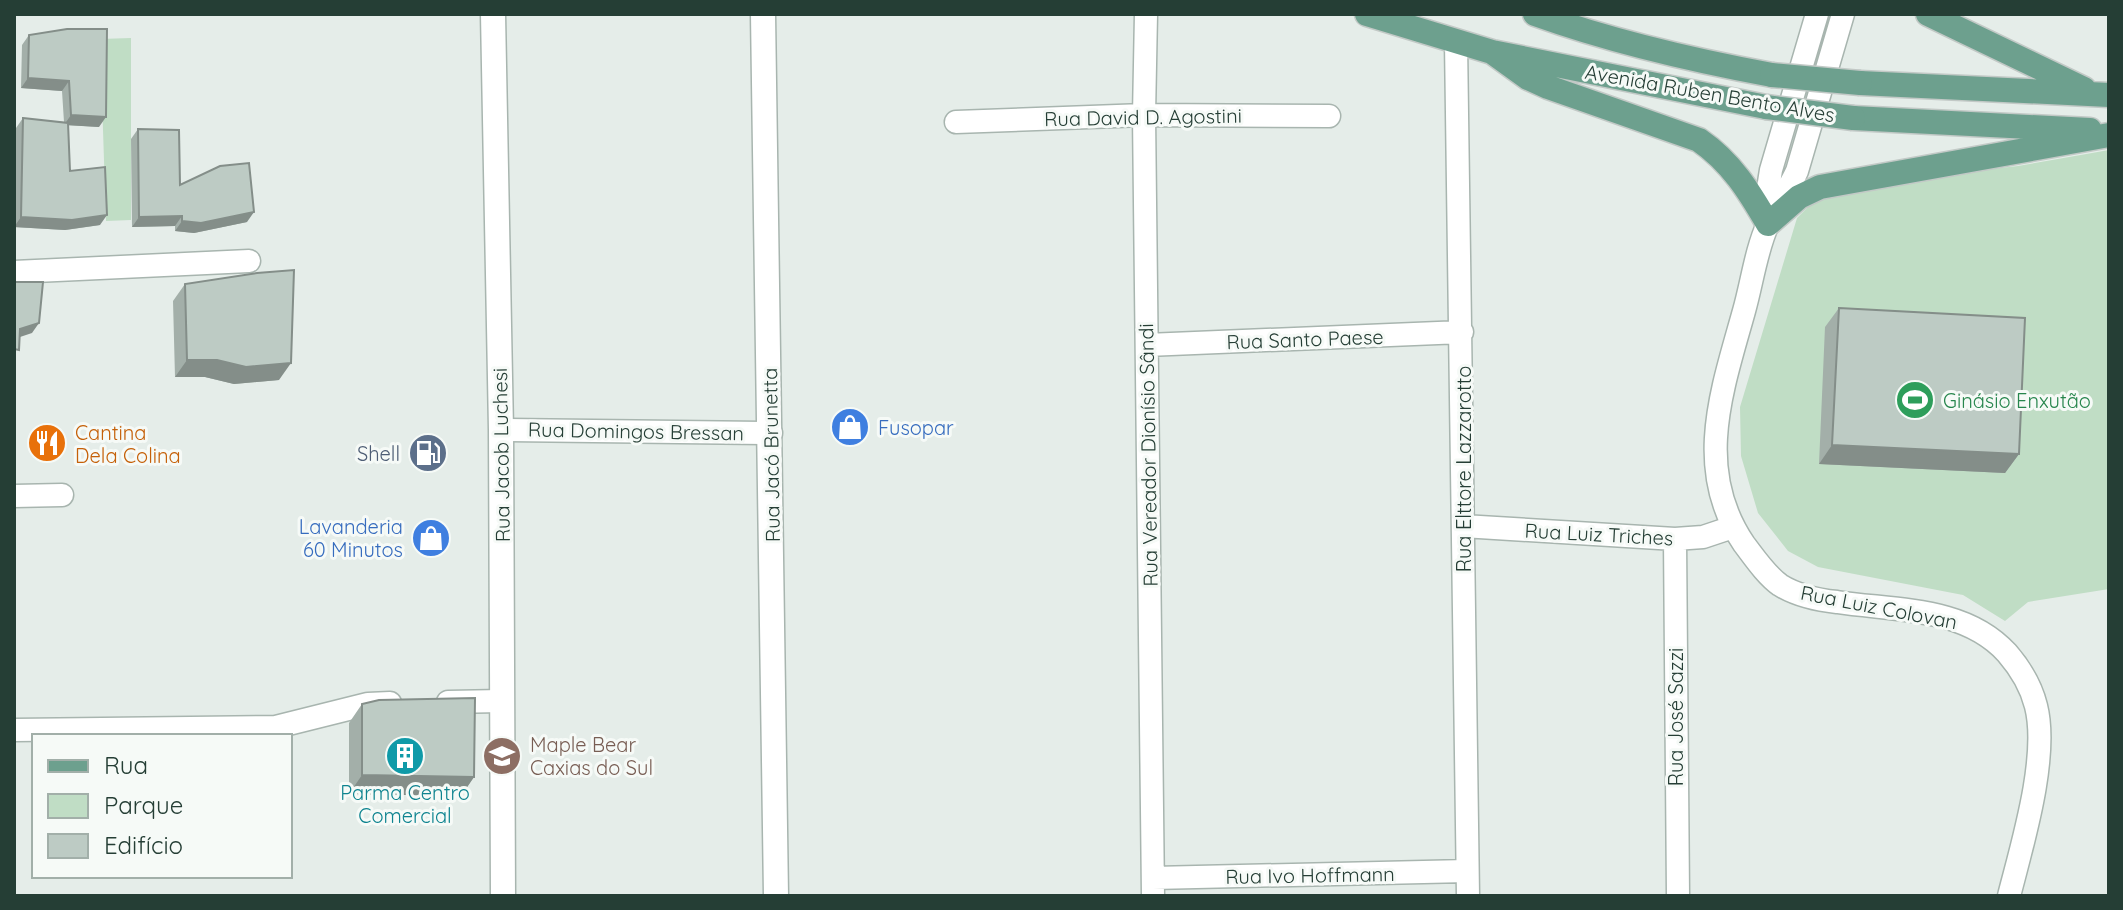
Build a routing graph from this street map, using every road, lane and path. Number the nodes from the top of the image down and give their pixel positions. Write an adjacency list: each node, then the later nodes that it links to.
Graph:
1 (493, 14): 21 (street, Rua Jacob Luchesi)
2 (763, 14): 22 (street, Rua Jacó Brunetta)
3 (1146, 14): 12 (street, Rua Vereador Dionísio Sândi)
4 (1367, 14): 9 (main road, Avenida Ruben Bento Alves)
5 (1535, 14): 11 (main road, Avenida Ruben Bento Alves, bridge)
6 (1817, 14): 16 (street, Rua Luiz Colovan)
7 (1843, 14): 16 (street, Rua Luiz Colovan)
8 (1928, 14): 11 (main road)
9 (1456, 42): 10 (main road, Avenida Ruben Bento Alves); 19 (street, Rua Elttore Lazzarotto)
10 (1492, 52): 15 (main road, Avenida Ruben Bento Alves, bridge); 16 (main road)
11 (2103, 95)
12 (1144, 115): 13 (street, Rua David D. Agostini); 14 (street, Rua David D. Agostini); 20 (street, Rua Vereador Dionísio Sândi)
13 (1329, 116)
14 (956, 122)
15 (2109, 133): 16 (main road)
16 (1768, 224): 26 (street, Rua Luiz Colovan)
17 (249, 261): 18 (street)
18 (14, 272)
19 (1462, 332): 20 (street, Rua Santo Paese); 25 (street, Rua Elttore Lazzarotto)
20 (1147, 345): 31 (street, Rua Vereador Dionísio Sândi)
21 (501, 430): 22 (street, Rua Domingos Bressan); 28 (street, Rua Jacob Luchesi)
22 (771, 433): 33 (street, Rua Jacó Brunetta)
23 (62, 495): 24 (street)
24 (14, 496)
25 (1463, 526): 27 (street, Rua Luiz Triches); 30 (street, Rua Elttore Lazzarotto)
26 (1733, 527): 27 (street, Rua Luiz Triches); 36 (street, Rua Luiz Colovan)
27 (1675, 539): 35 (street, Rua José Sazzi)
28 (502, 701): 29 (street); 32 (street, Rua Jacob Luchesi)
29 (14, 730)
30 (1467, 871): 31 (street, Rua Ivo Hoffmann); 34 (street, Rua Elttore Lazzarotto)
31 (1153, 887)
32 (503, 896)
33 (776, 896)
34 (1468, 896)
35 (1678, 896)
36 (2009, 896)

